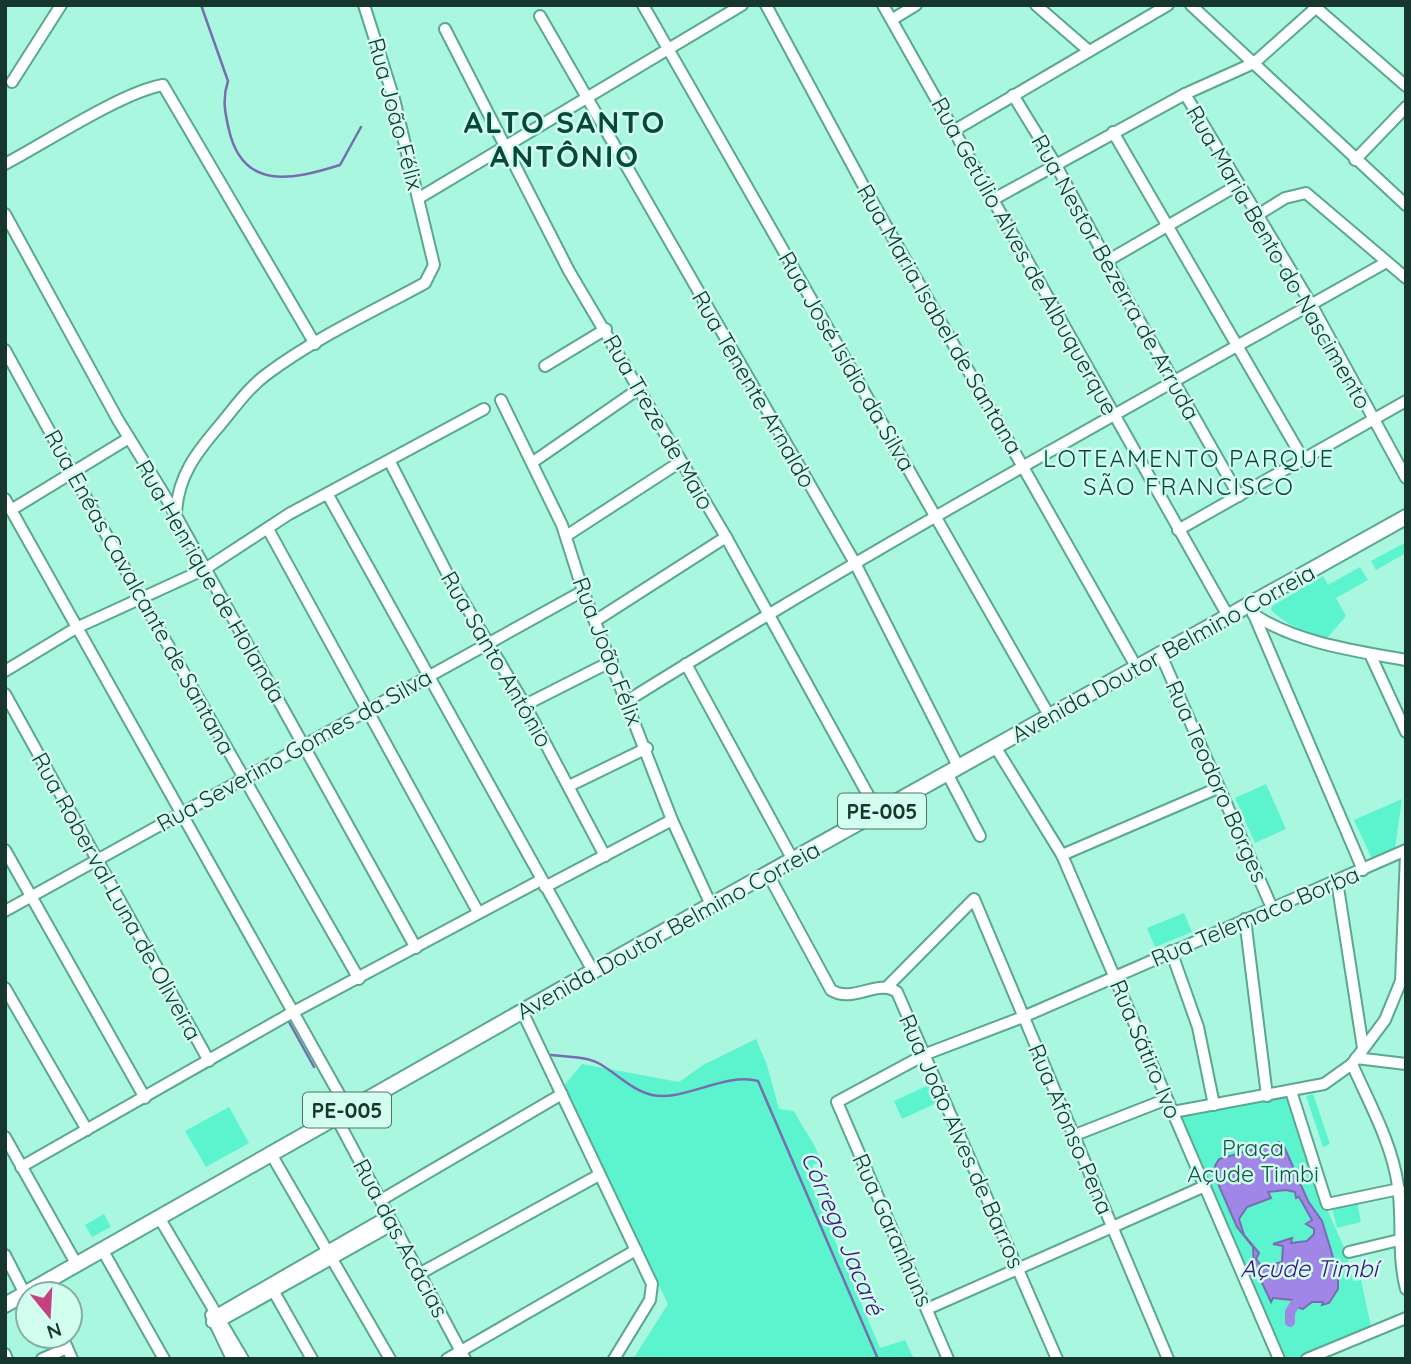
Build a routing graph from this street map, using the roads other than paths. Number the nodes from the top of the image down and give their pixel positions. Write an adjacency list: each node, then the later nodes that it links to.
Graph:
1 (61, 5): 18 (street)
2 (364, 5): 31 (street, Rua João Félix)
3 (643, 5): 15 (street, Rua José Isídio da Silva)
4 (742, 5): 15 (street)
5 (766, 5): 58 (street, Rua Maria Isabel de Santana)
6 (883, 5): 13 (street, Rua Getúlio Alves de Albuquerque)
7 (916, 5): 13 (street)
8 (1036, 5): 16 (street)
9 (1168, 5): 16 (street)
10 (1191, 5): 17 (street)
11 (1316, 6): 17 (street); 19 (street)
12 (540, 16): 22 (street, Rua Tenente Arnaldo)
13 (893, 19): 24 (street, Rua Getúlio Alves de Albuquerque)
14 (444, 29): 26 (street, Rua Treze de Maio)
15 (670, 48): 22 (street); 65 (street, Rua José Isídio da Silva)
16 (1089, 51): 21 (street)
17 (1254, 63): 20 (street); 27 (street)
18 (12, 82)
19 (1406, 86)
20 (1185, 94): 25 (street); 30 (street, Rua Maria Bento do Nascimento)
21 (1013, 95): 24 (street); 29 (street, Rua Nestor Bezerra de Arruda)
22 (588, 96): 26 (street); 71 (street, Rua Tenente Arnaldo)
23 (1406, 107): 27 (street)
24 (955, 130): 32 (street, Rua Getúlio Alves de Albuquerque)
25 (1114, 132): 29 (street); 36 (street)
26 (505, 147): 31 (street); 41 (street, Rua Treze de Maio)
27 (1355, 160): 33 (street)
28 (5, 164): 42 (street)
29 (1056, 165): 32 (street); 37 (street, Rua Nestor Bezerra de Arruda)
30 (1238, 186): 35 (street, Rua Maria Bento do Nascimento); 36 (street)
31 (419, 198): 42 (street, Rua João Félix)
32 (994, 199): 51 (street, Rua Getúlio Alves de Albuquerque)
33 (1406, 205)
34 (5, 214): 53 (street, Rua Henrique de Holanda)
35 (1256, 216): 38 (street); 40 (street, Rua Maria Bento do Nascimento)
36 (1168, 225): 37 (street); 43 (street)
37 (1107, 261): 46 (street, Rua Nestor Bezerra de Arruda)
38 (1385, 263): 39 (street); 40 (street)
39 (1406, 278)
40 (1311, 304): 43 (street); 52 (street, Rua Maria Bento do Nascimento)
41 (606, 329): 45 (street); 47 (street, Rua Treze de Maio)
42 (315, 344): 64 (street)
43 (1238, 345): 46 (street); 54 (street)
44 (5, 349): 59 (street, Rua Enéas Cavalcante de Santana)
45 (545, 366)
46 (1174, 380): 51 (street); 62 (street, Rua Nestor Bezerra de Arruda)
47 (640, 388): 55 (street, Rua Treze de Maio); 57 (street)
48 (501, 400): 57 (street, Rua João Félix)
49 (1406, 401): 52 (street)
50 (484, 409): 56 (street)
51 (1112, 414): 58 (street); 68 (street, Rua Getúlio Alves de Albuquerque)
52 (1373, 420): 54 (street); 60 (street, Rua Maria Bento do Nascimento)
53 (129, 438): 59 (street); 64 (street, Rua Henrique de Holanda)
54 (1303, 459): 62 (street)
55 (680, 461): 69 (street); 70 (street, Rua Treze de Maio)
56 (390, 462): 61 (street); 80 (street, Rua Santo Antônio)
57 (533, 462): 69 (street, Rua João Félix)
58 (1024, 465): 65 (street); 86 (street, Rua Maria Isabel de Santana)
59 (75, 474): 63 (street); 74 (street, Rua Enéas Cavalcante de Santana)
60 (1406, 478)
61 (328, 495): 67 (street); 88 (street)
62 (1239, 496): 68 (street)
63 (8, 504): 79 (street, Rua das Acácias)
64 (176, 516): 72 (street, Rua Henrique de Holanda)
65 (936, 516): 71 (street); 93 (street, Rua José Isídio da Silva)
66 (1406, 517): 75 (main road, Avenida Doutor Belmino Correia / PE-005)
67 (268, 528): 72 (street); 92 (street)
68 (1178, 530): 77 (street, Rua Getúlio Alves de Albuquerque)
69 (566, 536): 73 (street, Rua João Félix)
70 (726, 537): 76 (street, Rua Treze de Maio); 78 (street)
71 (855, 564): 76 (street); 98 (street, Rua Tenente Arnaldo)
72 (205, 569): 74 (street); 95 (street, Rua Henrique de Holanda)
73 (583, 591): 78 (street, Rua João Félix); 80 (street, Rua Severino Gomes da Silva)
74 (141, 598): 79 (street); 99 (street, Rua Enéas Cavalcante de Santana)
75 (1251, 610): 77 (main road, Avenida Doutor Belmino Correia / PE-005); 82 (street); 112 (street)
76 (769, 613): 85 (street); 103 (street, Rua Treze de Maio)
77 (1228, 616): 81 (main road, Avenida Doutor Belmino Correia / PE-005)
78 (595, 621): 84 (street, Rua João Félix)
79 (76, 628): 87 (street); 102 (street, Rua das Acácias)
80 (488, 642): 88 (street, Rua Severino Gomes da Silva); 91 (street, Rua Santo Antônio)
81 (1161, 654): 86 (main road, Avenida Doutor Belmino Correia / PE-005); 101 (street, Rua Teodoro Borges)
82 (1370, 654): 83 (street); 94 (street)
83 (1406, 660)
84 (612, 661): 90 (street, Rua João Félix); 91 (street)
85 (686, 664): 90 (street); 111 (street)
86 (1138, 668): 93 (main road, Avenida Doutor Belmino Correia / PE-005)
87 (5, 671)
88 (427, 677): 92 (street, Rua Severino Gomes da Silva); 115 (street)
89 (5, 694): 110 (street, Rua Roberval Luna de Oliveira)
90 (627, 701): 96 (street, Rua João Félix)
91 (525, 705): 100 (street, Rua Santo Antônio)
92 (368, 709): 95 (street, Rua Severino Gomes da Silva); 120 (street)
93 (1050, 717): 97 (main road, Avenida Doutor Belmino Correia / PE-005)
94 (1406, 732)
95 (304, 744): 99 (street, Rua Severino Gomes da Silva); 122 (street, Rua Henrique de Holanda)
96 (647, 748): 100 (street); 104 (street, Rua João Félix)
97 (996, 748): 98 (main road, Avenida Doutor Belmino Correia / PE-005); 108 (street, Rua Sátiro Ivo)
98 (953, 771): 103 (main road, Avenida Doutor Belmino Correia / PE-005); 105 (street, Rua Tenente Arnaldo)
99 (243, 776): 102 (street, Rua Severino Gomes da Silva); 127 (street, Rua Enéas Cavalcante de Santana)
100 (569, 786): 109 (street, Rua Santo Antônio)
101 (1218, 788): 108 (street); 118 (street, Rua Teodoro Borges)
102 (181, 813): 110 (street, Rua Severino Gomes da Silva); 130 (street, Rua das Acácias)
103 (878, 813): 111 (main road, Avenida Doutor Belmino Correia / PE-005)
104 (672, 820): 109 (street); 117 (street, Rua João Félix)
105 (980, 836)
106 (5, 850): 116 (street)
107 (1406, 852): 112 (street, Rua Telemaco Borba); 124 (street)
108 (1062, 855): 126 (street, Rua Sátiro Ivo)
109 (605, 856): 115 (street)
110 (96, 859): 116 (street, Rua Severino Gomes da Silva); 135 (street, Rua Roberval Luna de Oliveira)
111 (793, 860): 113 (main road, Avenida Doutor Belmino Correia / PE-005)
112 (1363, 870): 114 (street, Rua Telemaco Borba)
113 (768, 874): 117 (main road, Avenida Doutor Belmino Correia / PE-005); 128 (street, Rua João Alves de Barros)
114 (1337, 881): 118 (street, Rua Telemaco Borba); 133 (street)
115 (543, 884): 120 (street); 125 (street)
116 (31, 896): 119 (street, Rua Severino Gomes da Silva); 141 (street)
117 (711, 905): 125 (main road, Avenida Doutor Belmino Correia / PE-005)
118 (1272, 908): 121 (street, Rua Telemaco Borba)
119 (5, 911)
120 (478, 912): 122 (street)
121 (1245, 919): 123 (street, Rua Telemaco Borba); 140 (street)
122 (416, 948): 127 (street)
123 (1171, 951): 126 (street, Rua Telemaco Borba); 144 (street)
124 (1405, 960): 133 (street)
125 (593, 971): 131 (main road, Avenida Doutor Belmino Correia / PE-005)
126 (1115, 976): 132 (street, Rua Telemaco Borba); 142 (street, Rua Sátiro Ivo)
127 (359, 979): 130 (street)
128 (887, 987): 132 (street, Rua Afonso Pena); 134 (street, Rua João Alves de Barros)
129 (5, 988): 147 (street)
130 (292, 1012): 135 (street); 146 (street, Rua das Acácias)
131 (522, 1012): 139 (street); 146 (main road, Avenida Doutor Belmino Correia / PE-005)
132 (1023, 1017): 134 (street, Rua Telemaco Borba); 148 (street, Rua Afonso Pena)
133 (1363, 1048): 136 (street)
134 (926, 1054): 143 (street, Rua Telemaco Borba); 167 (street, Rua João Alves de Barros)
135 (209, 1061): 141 (street)
136 (1354, 1061): 137 (street); 138 (street); 154 (street)
137 (1406, 1065)
138 (1291, 1091): 140 (street); 154 (street)
139 (562, 1094): 152 (street); 155 (street)
140 (1267, 1096): 144 (street)
141 (145, 1098): 147 (street)
142 (1167, 1099): 145 (street, Rua Sátiro Ivo); 148 (street)
143 (837, 1102): 173 (street, Rua Garanhuns)
144 (1214, 1105): 145 (street)
145 (1173, 1112): 153 (street, Rua Sátiro Ivo)
146 (342, 1113): 150 (main road, Avenida Doutor Belmino Correia / PE-005); 155 (street, Rua das Acácias)
147 (86, 1130): 151 (street)
148 (1075, 1135): 159 (street, Rua Afonso Pena)
149 (5, 1137): 151 (street)
150 (271, 1154): 156 (main road, Avenida Doutor Belmino Correia / PE-005); 165 (street)
151 (22, 1167): 166 (street)
152 (599, 1175): 161 (street); 168 (street)
153 (1205, 1186): 159 (street); 191 (street, Rua Sátiro Ivo)
154 (1399, 1189): 158 (street)
155 (381, 1200): 157 (street, Rua das Acácias)
156 (160, 1219): 162 (main road, Avenida Doutor Belmino Correia / PE-005); 174 (street)
157 (390, 1221): 165 (street); 168 (street, Rua das Acácias)
158 (1402, 1222): 160 (street)
159 (1112, 1227): 167 (street); 190 (street, Rua Afonso Pena)
160 (1399, 1240): 163 (street); 171 (street)
161 (636, 1250): 178 (street); 187 (street)
162 (103, 1251): 166 (main road, Avenida Doutor Belmino Correia / PE-005); 181 (street)
163 (1349, 1251)
164 (5, 1255): 169 (street)
165 (330, 1255): 172 (street); 174 (street); 185 (street)
166 (76, 1265): 170 (main road, Avenida Doutor Belmino Correia / PE-005)
167 (1018, 1266): 173 (street); 189 (street, Rua João Alves de Barros)
168 (419, 1274): 178 (street, Rua das Acácias)
169 (17, 1280)
170 (55, 1280)
171 (1406, 1289)
172 (274, 1292): 174 (street); 184 (street)
173 (927, 1309): 188 (street, Rua Garanhuns)
174 (215, 1315): 182 (street); 183 (street)
175 (1406, 1318): 192 (street)
176 (62, 1350): 180 (street)
177 (5, 1354): 179 (street)
178 (463, 1354): 186 (street)
179 (8, 1359)
180 (42, 1359)
181 (164, 1359)
182 (232, 1359)
183 (243, 1359)
184 (312, 1359)
185 (390, 1359)
186 (447, 1359)
187 (614, 1359)
188 (948, 1359)
189 (1057, 1359)
190 (1168, 1359)
191 (1279, 1359)
192 (1307, 1359)

